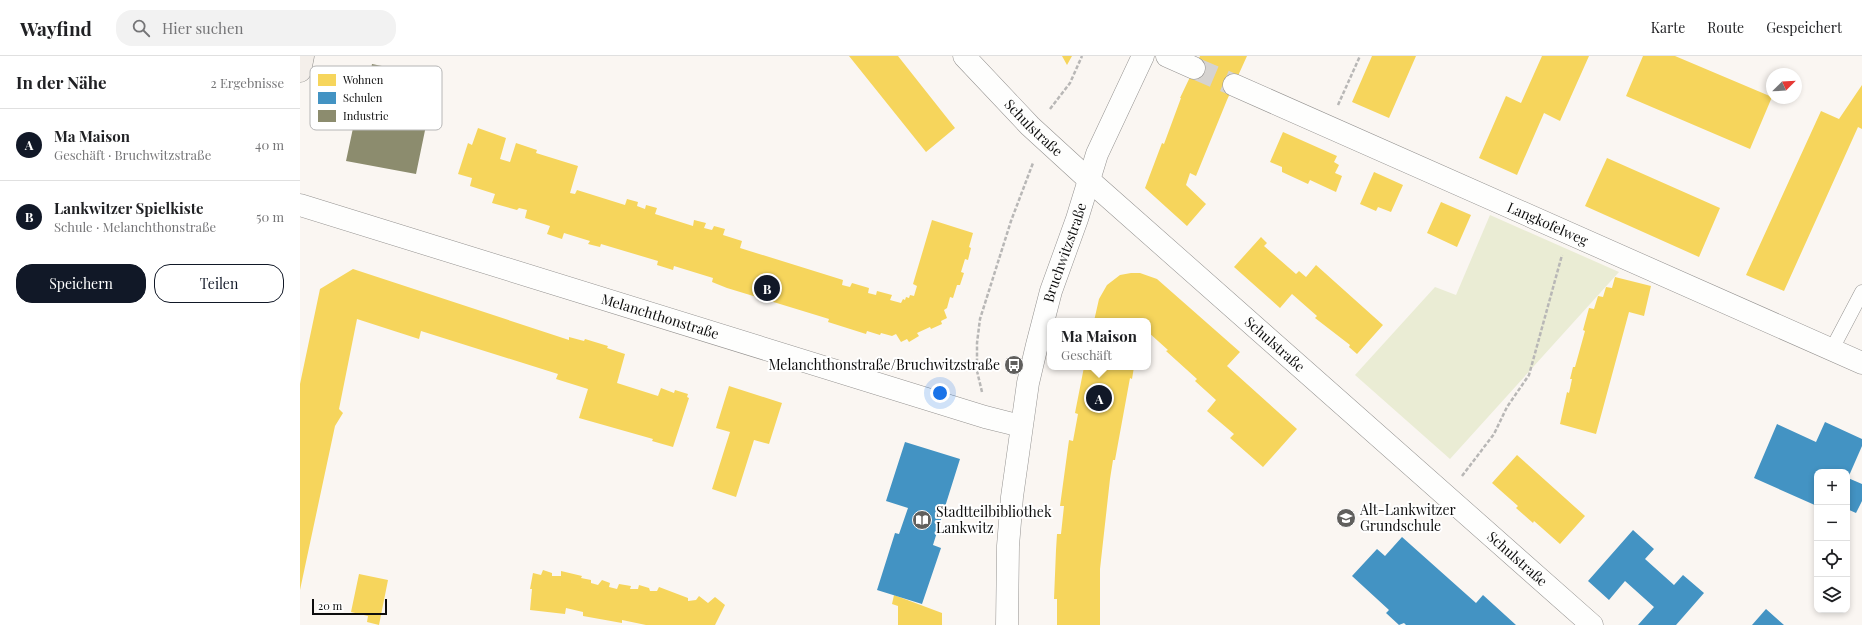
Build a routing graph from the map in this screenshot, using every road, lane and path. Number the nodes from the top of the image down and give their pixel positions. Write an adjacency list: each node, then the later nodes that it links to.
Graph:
1 (303, 56): 8 (main road)
2 (964, 56): 13 (street, Schulstraße)
3 (1082, 56): 11 (path)
4 (1143, 56): 13 (street, Bruchwitzstraße)
5 (1167, 56): 7 (street)
6 (1360, 56): 10 (path)
7 (1194, 68)
8 (300, 71)
9 (1234, 85): 17 (street, Langkofelweg)
10 (1337, 107)
11 (1050, 109)
12 (1033, 163): 19 (path)
13 (1089, 180): 20 (street, Bruchwitzstraße); 23 (street, Schulstraße)
14 (300, 205): 20 (street, Melanchthonstraße)
15 (1562, 252): 21 (path)
16 (1862, 292): 17 (lane)
17 (1832, 349): 18 (street, Langkofelweg)
18 (1862, 363)
19 (984, 396)
20 (1021, 426): 22 (street, Bruchwitzstraße)
21 (1462, 476)
22 (1007, 625)
23 (1592, 625)

